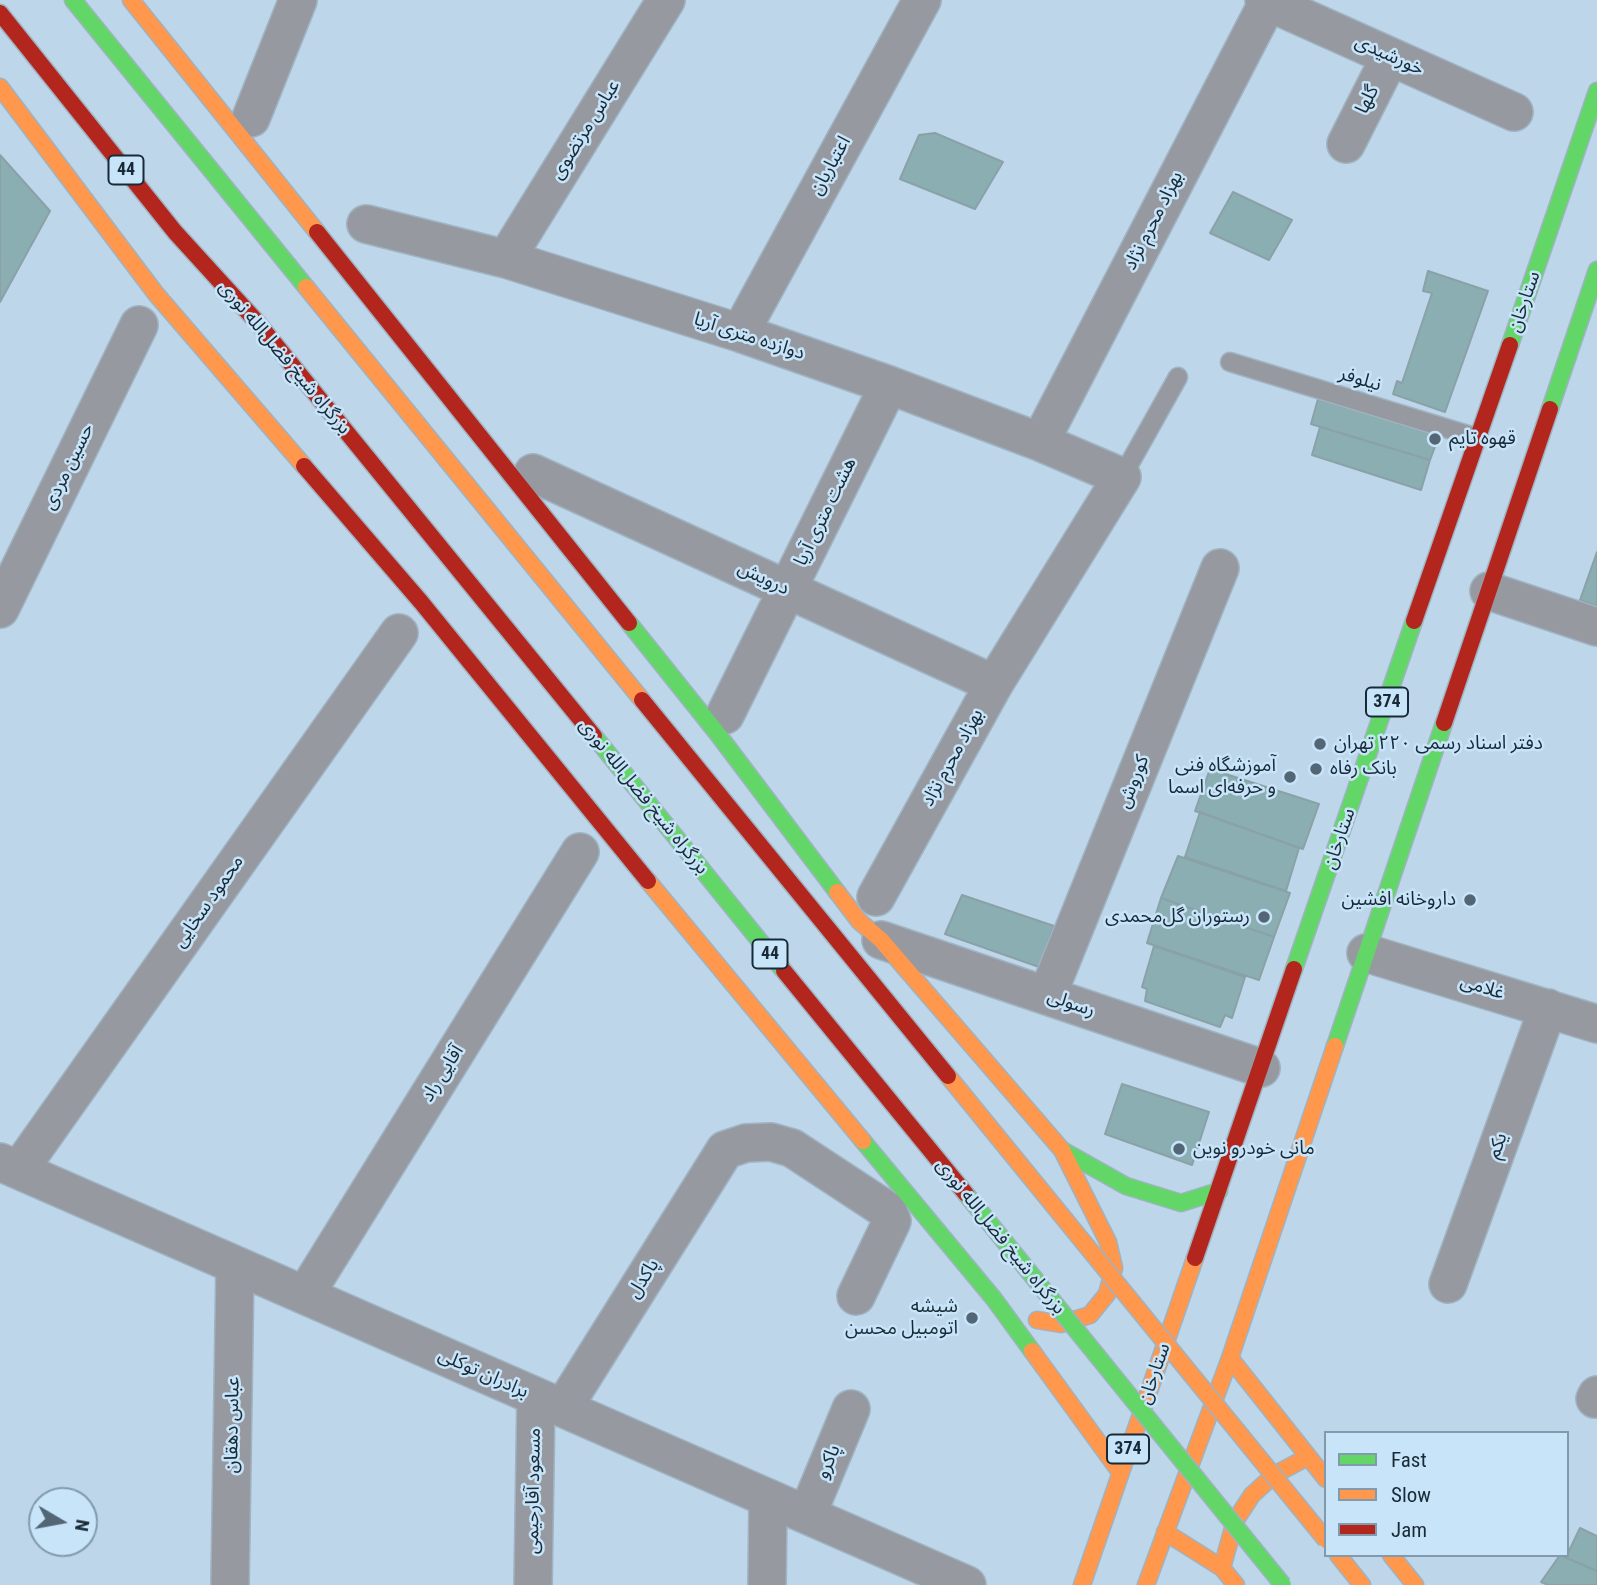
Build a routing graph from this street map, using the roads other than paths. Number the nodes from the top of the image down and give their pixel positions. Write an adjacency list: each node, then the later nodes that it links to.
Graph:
1 (73, 0): 59 (main road, bridge)
2 (131, 0): 36 (main road)
3 (298, 0): 12 (street)
4 (666, 0): 15 (street, عباس مرتضوی)
5 (922, 0): 18 (street, اعتباریان)
6 (1267, 1): 8 (street, خورشیدی); 23 (street, بهزاد محرم نژاد)
7 (0, 13): 70 (main road, بزرگراه شیخ فضل‌الله نوری / 44, bridge)
8 (1390, 57): 11 (street, خورشیدی); 13 (street, گلها)
9 (0, 87): 49 (main road)
10 (1597, 91): 22 (main road, ستارخان / 374)
11 (1514, 112)
12 (250, 118)
13 (1346, 144)
14 (366, 224): 15 (street, دوازده متری آریا)
15 (506, 259): 18 (street, دوازده متری آریا)
16 (1597, 270): 28 (main road)
17 (139, 325): 29 (street, حسین مردی)
18 (740, 333): 21 (street, دوازده متری آریا)
19 (1230, 362): 22 (lane, نیلوفر)
20 (1178, 377): 25 (lane)
21 (889, 385): 23 (street, دوازده متری آریا); 27 (street, هشت متری آریا)
22 (1478, 438): 41 (main road, ستارخان / 374)
23 (1040, 442): 25 (street, دوازده متری آریا)
24 (533, 472): 27 (street, درویش)
25 (1122, 477): 32 (street, بهزاد محرم نژاد)
26 (1220, 568): 38 (street, کوروش)
27 (787, 590): 32 (street, درویش); 33 (street, هشت متری آریا)
28 (1489, 591): 30 (street); 37 (main road)
29 (0, 609)
30 (1597, 627)
31 (399, 634): 43 (street, محمود سخایی)
32 (994, 684): 35 (street, بهزاد محرم نژاد)
33 (725, 715)
34 (580, 852): 47 (street, آقایی راد)
35 (876, 897)
36 (881, 940): 38 (street, رسولی); 42 (main road)
37 (1366, 953): 39 (street, غلامی); 50 (main road)
38 (1047, 996): 41 (street, رسولی)
39 (1548, 1009): 40 (street, غلامی); 46 (street, یکم)
40 (1597, 1024)
41 (1261, 1068): 44 (main road, ستارخان / 374)
42 (1062, 1150): 44 (main road); 49 (main road)
43 (9, 1166): 45 (street, برادران توکلی)
44 (1219, 1191): 54 (main road, ستارخان / 374)
45 (235, 1265): 47 (street, برادران توکلی); 63 (street, عباس دهقان)
46 (1448, 1284)
47 (305, 1295): 51 (street, برادران توکلی)
48 (856, 1296): 51 (street, پاکدل)
49 (994, 1299): 54 (main road)
50 (1230, 1358): 53 (main road); 58 (main road)
51 (549, 1402): 56 (street, برادران توکلی); 64 (street, مسعود آقارحیمی)
52 (851, 1409): 57 (street, پاکرو)
53 (1307, 1457): 55 (main road); 62 (main road)
54 (1120, 1472): 67 (main road, ستارخان / 374)
55 (1324, 1477)
56 (768, 1498): 57 (street, برادران توکلی); 65 (street)
57 (807, 1515): 66 (street, برادران توکلی)
58 (1165, 1532): 62 (main road); 68 (main road)
59 (1324, 1539)
60 (1340, 1557): 71 (main road)
61 (1393, 1557): 72 (main road)
62 (1223, 1568): 69 (main road)
63 (230, 1585)
64 (533, 1585)
65 (767, 1585)
66 (967, 1585)
67 (1082, 1585)
68 (1146, 1585)
69 (1236, 1585)
70 (1283, 1585)
71 (1362, 1585)
72 (1415, 1585)

